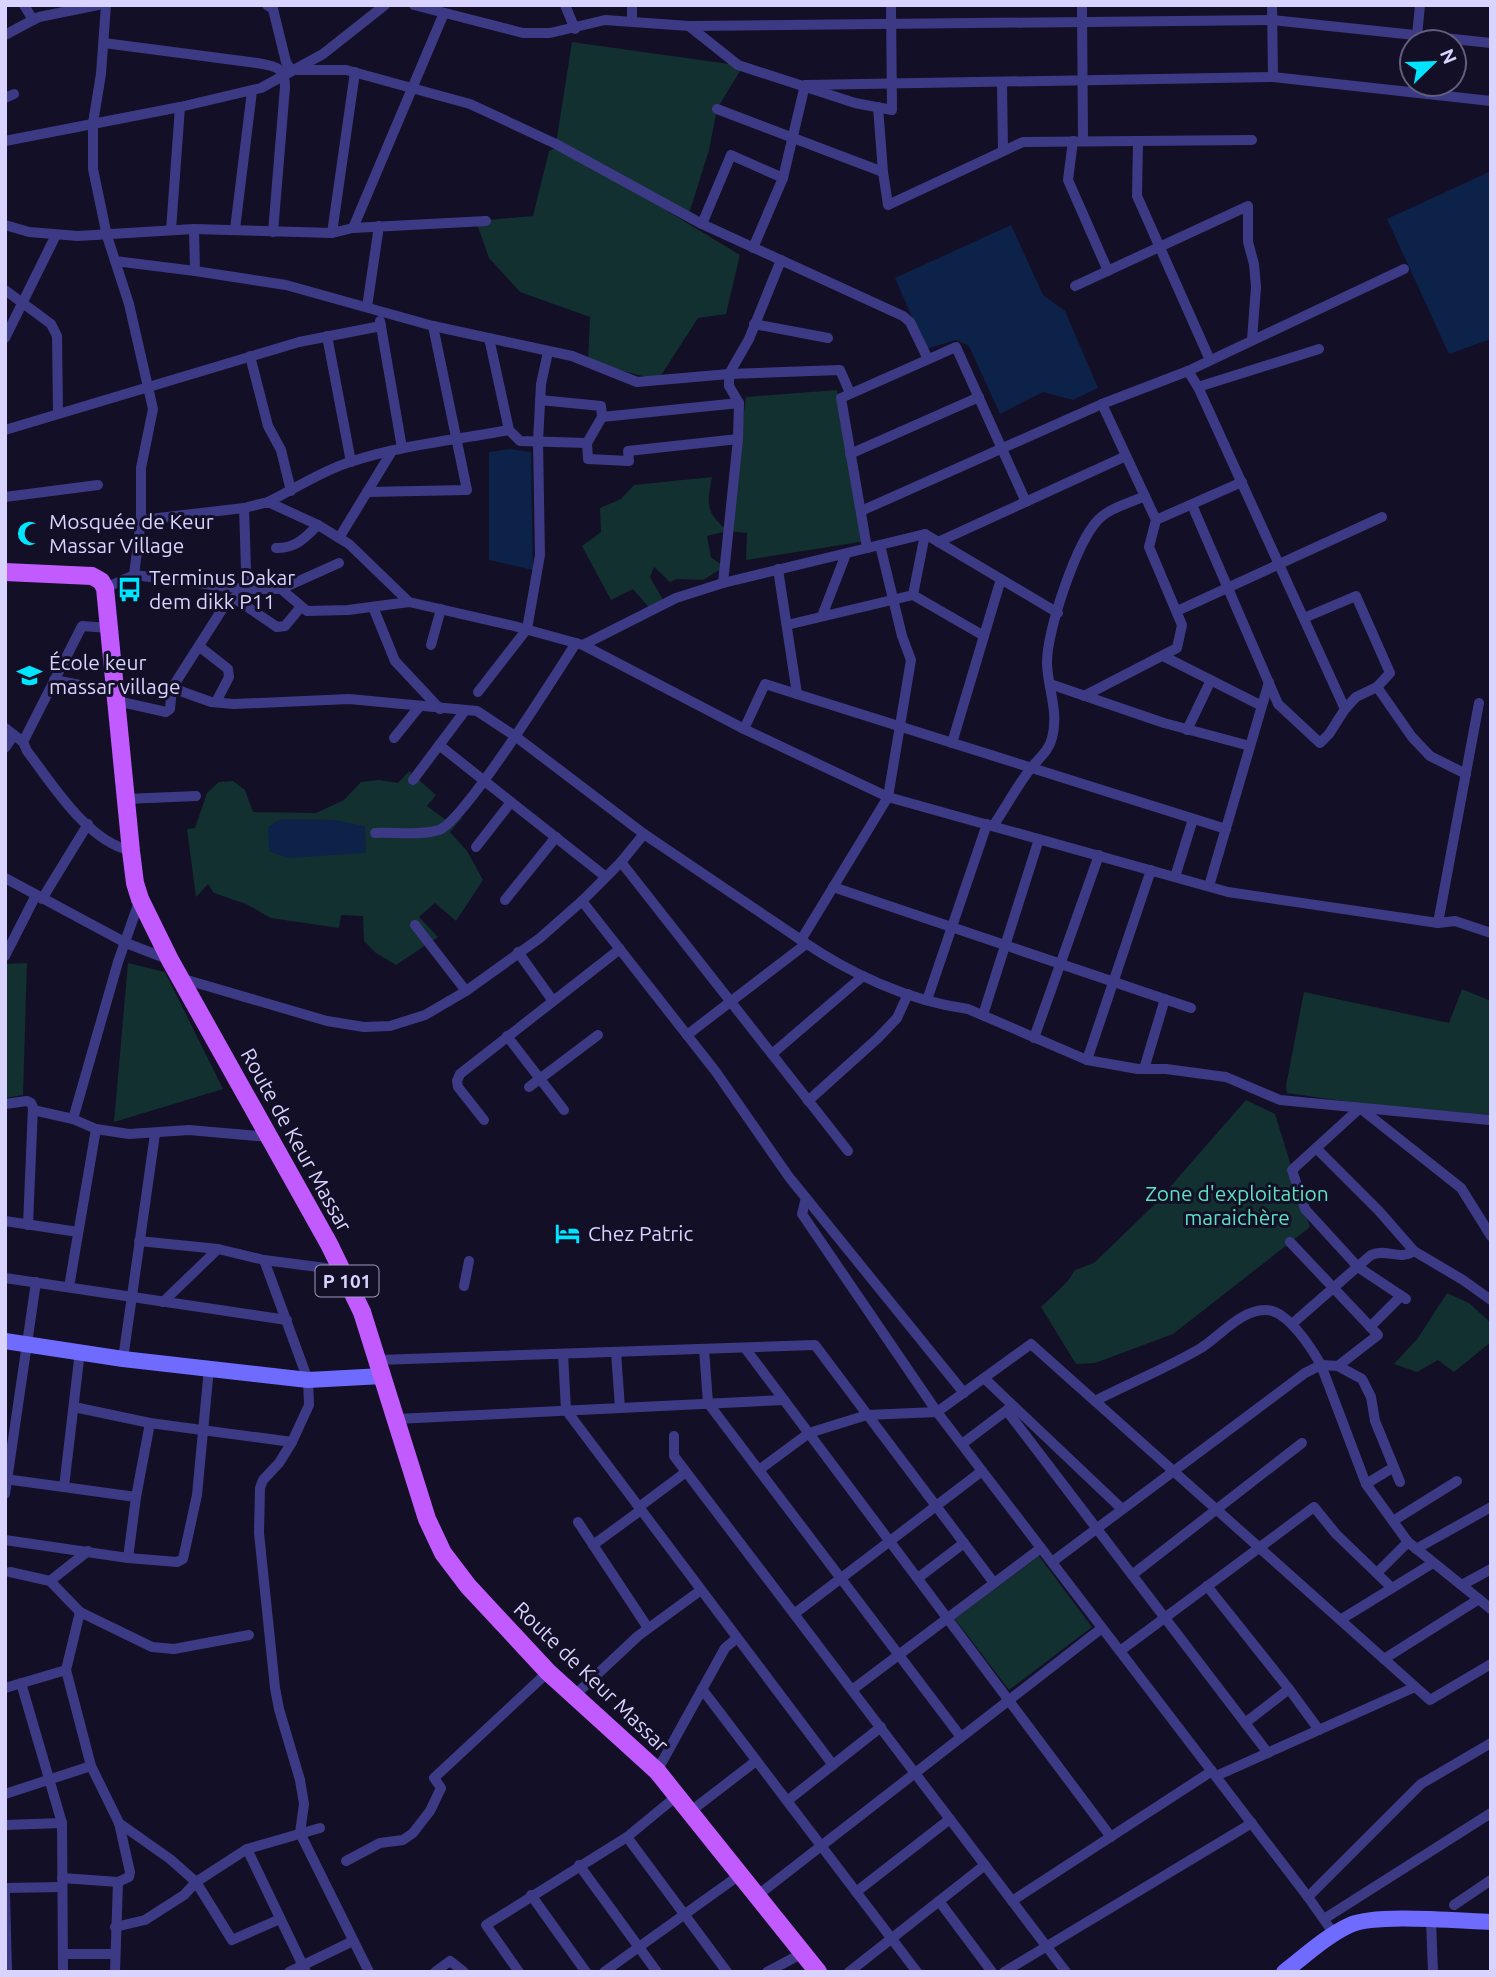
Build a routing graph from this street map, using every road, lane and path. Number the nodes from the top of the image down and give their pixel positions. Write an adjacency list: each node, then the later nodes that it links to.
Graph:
1 (24, 5): 14 (street)
2 (98, 5): 14 (street)
3 (106, 5): 26 (street)
4 (267, 5): 27 (street)
5 (385, 5): 27 (street)
6 (414, 5): 13 (street)
7 (565, 5): 21 (street)
8 (632, 5): 16 (street)
9 (891, 5): 18 (street)
10 (1082, 5): 17 (street)
11 (1272, 5): 15 (street)
12 (1420, 5): 20 (street)
13 (444, 13): 21 (street); 35 (street)
14 (33, 20): 23 (street)
15 (1272, 20): 17 (street); 22 (street); 30 (street)
16 (632, 21): 19 (street); 21 (street)
17 (1082, 22): 18 (street); 31 (street)
18 (891, 24): 19 (street); 34 (street)
19 (689, 26): 33 (street)
20 (1418, 28)
21 (575, 29)
22 (1398, 34)
23 (5, 35)
24 (1468, 41): 25 (street)
25 (1491, 43)
26 (104, 44): 29 (street); 41 (street)
27 (297, 69): 28 (street); 29 (street)
28 (355, 72): 35 (street); 60 (street)
29 (284, 75): 36 (street); 59 (street)
30 (1273, 77): 31 (street); 37 (street)
31 (1082, 82): 32 (street); 46 (street)
32 (1002, 83): 34 (street); 48 (street)
33 (804, 85): 34 (street); 39 (street); 43 (street)
34 (891, 85): 39 (street)
35 (412, 88): 52 (street); 55 (street)
36 (251, 91): 38 (street); 57 (street)
37 (1491, 101)
38 (180, 107): 41 (street); 58 (street)
39 (878, 107): 49 (street)
40 (717, 109): 43 (street)
41 (93, 123): 45 (street); 62 (street)
42 (5, 128): 45 (street)
43 (791, 137): 49 (street); 50 (street)
44 (1252, 139): 47 (street)
45 (8, 141)
46 (1078, 141): 47 (street); 48 (street); 69 (street)
47 (1138, 141): 63 (street)
48 (1003, 151): 49 (street)
49 (883, 172)
50 (783, 178): 52 (street); 64 (street)
51 (486, 221): 54 (street)
52 (702, 224): 64 (street)
53 (5, 225): 61 (street)
54 (379, 226): 55 (street); 73 (street)
55 (353, 228): 60 (street)
56 (194, 229): 57 (street); 58 (street); 68 (street)
57 (235, 229): 59 (street)
58 (170, 230): 62 (street)
59 (273, 232): 60 (street)
60 (332, 233)
61 (56, 235): 62 (street); 72 (street)
62 (107, 236): 66 (street)
63 (1160, 247): 69 (street); 82 (street); 87 (street)
64 (753, 248): 65 (street)
65 (781, 260): 75 (street); 86 (street)
66 (115, 261): 68 (street); 90 (street)
67 (1404, 269): 82 (street)
68 (195, 271): 73 (street)
69 (1108, 271): 70 (street)
70 (1075, 286)
71 (5, 290): 72 (street)
72 (22, 302): 79 (street); 97 (street)
73 (367, 307): 74 (street)
74 (379, 312): 76 (street); 77 (street)
75 (754, 324): 81 (street); 89 (street)
76 (381, 326): 78 (street); 105 (street)
77 (433, 326): 80 (street); 102 (street)
78 (327, 337): 85 (street); 109 (street)
79 (5, 338)
80 (489, 338): 84 (street); 100 (street)
81 (828, 338)
82 (1252, 340): 87 (street)
83 (1319, 349): 91 (street)
84 (548, 352): 89 (street); 94 (street)
85 (250, 356): 90 (street); 112 (street)
86 (928, 359): 92 (street); 93 (street)
87 (1210, 360): 88 (street)
88 (1188, 371): 91 (street); 96 (street)
89 (729, 374): 92 (street); 95 (street)
90 (148, 386): 97 (street); 122 (street)
91 (1198, 387): 110 (street)
92 (850, 393): 107 (street)
93 (979, 397): 106 (street); 107 (street)
94 (540, 400): 98 (street); 103 (street)
95 (739, 403): 98 (street); 101 (street)
96 (1102, 404): 106 (street); 108 (street)
97 (58, 413): 99 (street)
98 (602, 417): 104 (street)
99 (5, 430)
100 (509, 430): 102 (street); 103 (street)
101 (738, 439): 104 (street); 138 (street)
102 (457, 440): 105 (street); 113 (street)
103 (538, 441): 104 (street); 156 (street)
104 (587, 443)
105 (397, 449): 109 (street); 113 (street)
106 (1002, 449): 117 (street); 120 (street)
107 (850, 454): 120 (street)
108 (1126, 456): 114 (street); 117 (street)
109 (351, 462): 112 (street)
110 (1242, 482): 118 (street); 133 (street)
111 (98, 485): 115 (street)
112 (291, 491): 116 (street)
113 (367, 492): 126 (street)
114 (1145, 496): 123 (street); 151 (street)
115 (5, 497)
116 (268, 502): 119 (street); 124 (street)
117 (1026, 502): 127 (street)
118 (1192, 505): 123 (street); 140 (street)
119 (244, 508): 122 (street); 141 (street)
120 (861, 511): 130 (street)
121 (1382, 517): 133 (street)
122 (141, 520): 136 (street)
123 (1156, 520): 150 (street)
124 (318, 525): 126 (street); 129 (street)
125 (925, 534): 127 (street); 128 (street); 143 (street)
126 (339, 538): 146 (street)
127 (938, 542): 137 (street)
128 (880, 545): 130 (street); 145 (street)
129 (276, 548)
130 (867, 548): 131 (street)
131 (846, 554): 134 (street); 152 (street)
132 (339, 563): 142 (street)
133 (1279, 564): 140 (street); 153 (street)
134 (778, 569): 138 (street); 154 (street)
135 (5, 572): 139 (main road)
136 (134, 575): 139 (street); 141 (street)
137 (1001, 579): 151 (street); 157 (street)
138 (723, 583): 158 (street)
139 (105, 588): 155 (main road, Route de Keur Massar / P 101)
140 (1228, 588): 150 (street); 164 (street)
141 (244, 589): 142 (street); 144 (street)
142 (281, 589): 148 (street)
143 (913, 594): 145 (street); 157 (street)
144 (234, 598): 148 (street); 160 (street)
145 (895, 599): 152 (street); 179 (street)
146 (409, 602): 147 (street); 149 (street)
147 (373, 607): 148 (street); 176 (street)
148 (300, 608)
149 (441, 609): 156 (street); 159 (street)
150 (1177, 611): 161 (street)
151 (1058, 613): 165 (street)
152 (822, 616): 154 (street)
153 (1304, 618): 166 (street); 177 (street)
154 (787, 625): 169 (street)
155 (109, 628): 162 (street); 171 (main road, Route de Keur Massar / P 101)
156 (527, 629): 158 (street); 168 (street)
157 (984, 636): 185 (street)
158 (579, 644): 180 (street); 183 (street)
159 (431, 645)
160 (200, 647): 167 (street); 172 (street)
161 (1163, 656): 163 (street); 170 (street)
162 (54, 680): 171 (street); 182 (street)
163 (1211, 680): 174 (street); 181 (street)
164 (1269, 682): 174 (street); 177 (street)
165 (1050, 684): 170 (street); 189 (street)
166 (1377, 687): 177 (street); 190 (street)
167 (172, 688): 171 (street); 172 (street)
168 (478, 692)
169 (797, 694): 179 (street); 180 (street)
170 (1084, 696): 181 (street)
171 (117, 697): 195 (main road, Route de Keur Massar / P 101)
172 (216, 702): 175 (street)
173 (1479, 704): 190 (street)
174 (1262, 706): 187 (street)
175 (419, 707): 176 (street); 184 (street)
176 (440, 709): 178 (street)
177 (1345, 709)
178 (464, 712): 183 (street); 186 (street)
179 (900, 726): 185 (street); 194 (street)
180 (744, 729): 194 (street)
181 (1187, 730): 187 (street)
182 (14, 735): 188 (street); 198 (street)
183 (515, 736): 192 (street); 202 (street)
184 (394, 738)
185 (952, 743): 189 (street)
186 (439, 745): 191 (street); 192 (street)
187 (1250, 746): 200 (street)
188 (5, 748)
189 (1031, 768): 197 (street); 199 (street)
190 (1466, 774): 219 (street)
191 (413, 780)
192 (483, 780): 196 (street); 201 (street)
193 (196, 796): 195 (street)
194 (888, 796): 199 (street); 214 (street)
195 (127, 799): 206 (main road, Route de Keur Massar / P 101)
196 (511, 802): 203 (street); 205 (street)
197 (1193, 819): 200 (street); 211 (street)
198 (88, 824): 206 (street); 215 (street)
199 (990, 825): 204 (street); 221 (street)
200 (1226, 830): 213 (street)
201 (375, 833)
202 (644, 834): 208 (street); 223 (street)
203 (556, 837): 210 (street); 217 (street)
204 (1039, 839): 207 (street); 225 (street)
205 (476, 847)
206 (131, 851): 216 (main road, Route de Keur Massar / P 101)
207 (1099, 855): 209 (street); 230 (street)
208 (621, 862): 210 (street); 239 (street)
209 (1151, 870): 211 (street); 233 (street)
210 (606, 877): 218 (street)
211 (1175, 877): 213 (street)
212 (5, 878): 215 (street)
213 (1209, 886): 219 (street)
214 (832, 887): 221 (street); 223 (street)
215 (39, 897): 224 (street); 228 (street)
216 (140, 899): 224 (street); 229 (main road, Route de Keur Massar / P 101)
217 (505, 900)
218 (582, 901): 226 (street); 227 (street)
219 (1438, 923): 222 (street)
220 (415, 925): 234 (street)
221 (952, 928): 225 (street); 237 (street)
222 (1491, 933)
223 (803, 942): 231 (street); 239 (street)
224 (126, 943): 229 (street); 256 (street)
225 (1005, 946): 230 (street); 241 (street)
226 (620, 949): 238 (street); 243 (street)
227 (518, 952): 234 (street); 238 (street)
228 (5, 956)
229 (170, 960): 232 (main road, Route de Keur Massar / P 101)
230 (1060, 964): 233 (street); 245 (street)
231 (863, 976): 235 (street); 246 (street)
232 (179, 978): 234 (street); 261 (main road, Route de Keur Massar / P 101)
233 (1113, 982): 236 (street); 247 (street)
234 (466, 991)
235 (908, 994): 237 (street); 251 (street)
236 (1165, 999): 240 (street); 248 (street)
237 (927, 1000): 241 (street)
238 (553, 1001): 244 (street)
239 (730, 1002): 243 (street); 246 (street)
240 (1191, 1008)
241 (982, 1015): 245 (street)
242 (598, 1035): 249 (street)
243 (687, 1035): 264 (street)
244 (507, 1036): 249 (street); 257 (street)
245 (1034, 1038): 247 (street)
246 (772, 1055): 251 (street)
247 (1087, 1060): 248 (street)
248 (1143, 1069): 253 (street)
249 (540, 1079): 250 (street); 255 (street)
250 (529, 1087)
251 (808, 1101): 263 (street)
252 (5, 1104): 254 (street)
253 (1360, 1108): 258 (street); 262 (street); 268 (street)
254 (33, 1110): 256 (street); 266 (street)
255 (564, 1110)
256 (73, 1119): 259 (street)
257 (484, 1120)
258 (1489, 1120)
259 (96, 1129): 260 (street); 267 (street)
260 (155, 1134): 261 (street); 269 (street)
261 (269, 1137): 276 (main road, Route de Keur Massar / P 101)
262 (1315, 1148): 272 (street); 275 (street)
263 (848, 1151)
264 (806, 1198): 302 (street); 312 (street)
265 (5, 1221): 266 (street)
266 (28, 1225): 267 (street)
267 (78, 1232): 280 (street)
268 (1491, 1236)
269 (139, 1241): 271 (street); 282 (street)
270 (1290, 1242): 281 (street)
271 (218, 1249): 273 (street); 284 (street)
272 (1414, 1251): 275 (street); 283 (street)
273 (264, 1261): 276 (street); 285 (street)
274 (469, 1261): 279 (street)
275 (1357, 1267): 281 (street); 287 (street)
276 (341, 1270): 299 (main road, Route de Keur Massar / P 101)
277 (5, 1278): 278 (street)
278 (36, 1282): 280 (street); 289 (street)
279 (464, 1286)
280 (69, 1287): 282 (street)
281 (1333, 1288): 286 (street); 287 (street)
282 (131, 1298): 284 (street); 295 (street)
283 (1491, 1300)
284 (163, 1302): 285 (street)
285 (287, 1320): 301 (street)
286 (1292, 1324): 296 (street); 306 (street)
287 (1370, 1327): 297 (street)
288 (5, 1341): 289 (street)
289 (27, 1344): 292 (street); 304 (street)
290 (745, 1348): 291 (street); 305 (street); 313 (street)
291 (704, 1349): 293 (street); 307 (street)
292 (80, 1351): 295 (street); 308 (street)
293 (616, 1352): 294 (street); 309 (street)
294 (563, 1354): 299 (street); 311 (street)
295 (123, 1359): 298 (street)
296 (1321, 1365): 297 (street); 325 (street); 330 (street)
297 (1338, 1366): 322 (street)
298 (209, 1368): 301 (street); 316 (street)
299 (380, 1368): 301 (street); 314 (main road, Route de Keur Massar / P 101)
300 (984, 1378): 302 (street); 306 (street); 310 (street)
301 (308, 1380): 319 (street)
302 (964, 1393): 312 (street)
303 (5, 1398): 304 (street)
304 (19, 1399): 327 (street)
305 (784, 1400): 307 (street); 317 (street)
306 (1095, 1401): 325 (street)
307 (708, 1403): 309 (street); 323 (street)
308 (74, 1407): 315 (street); 331 (street)
309 (620, 1408): 311 (street)
310 (1010, 1408): 321 (street); 337 (street); 341 (street)
311 (566, 1410): 314 (street); 336 (street)
312 (937, 1412): 313 (street); 321 (street)
313 (867, 1415): 317 (street); 334 (street)
314 (396, 1419): 382 (main road, Route de Keur Massar / P 101)
315 (150, 1423): 316 (street); 333 (street)
316 (204, 1430): 319 (street); 351 (street)
317 (809, 1433): 323 (street); 343 (street)
318 (674, 1436): 326 (street)
319 (292, 1442): 415 (street)
320 (1302, 1443): 338 (street)
321 (961, 1444): 324 (street)
322 (1394, 1467): 329 (street); 330 (street)
323 (759, 1470): 358 (street)
324 (982, 1471): 334 (street); 347 (street)
325 (1173, 1471): 337 (street); 338 (street)
326 (686, 1472): 336 (street); 369 (street)
327 (6, 1479): 331 (street); 332 (street)
328 (1457, 1481): 339 (street)
329 (1400, 1482)
330 (1366, 1484): 339 (street)
331 (64, 1487): 333 (street)
332 (5, 1494)
333 (136, 1497): 351 (street)
334 (936, 1506): 343 (street); 344 (street)
335 (1491, 1507): 346 (street)
336 (640, 1509): 345 (street); 365 (street)
337 (1122, 1509): 341 (street)
338 (1217, 1510): 348 (street); 357 (street)
339 (1393, 1521): 346 (street)
340 (578, 1522): 345 (street)
341 (1097, 1529): 352 (street); 357 (street)
342 (5, 1540): 349 (street)
343 (890, 1541): 358 (street); 359 (street)
344 (964, 1543): 359 (street); 361 (street)
345 (593, 1545): 373 (street)
346 (1412, 1545): 353 (street); 355 (street)
347 (1041, 1548): 352 (street); 361 (street)
348 (1259, 1548): 355 (street); 363 (street); 372 (street)
349 (88, 1551): 351 (street); 360 (street)
350 (5, 1558): 356 (street)
351 (128, 1558)
352 (1052, 1562): 374 (street)
353 (1433, 1563): 362 (street); 364 (street)
354 (1491, 1569): 362 (street)
355 (1377, 1573): 364 (street)
356 (8, 1574): 360 (street)
357 (1132, 1575): 371 (street)
358 (841, 1578): 369 (street); 378 (street)
359 (918, 1578): 370 (street)
360 (50, 1581): 368 (street)
361 (994, 1583): 370 (street)
362 (1462, 1585): 366 (street)
363 (1208, 1586): 371 (street); 387 (street)
364 (1392, 1588): 372 (street)
365 (701, 1590): 373 (street); 376 (street)
366 (1479, 1599): 367 (street); 379 (street)
367 (1491, 1609)
368 (80, 1612): 375 (street); 381 (street)
369 (794, 1614): 388 (street)
370 (947, 1618): 378 (street); 390 (street)
371 (1165, 1618): 377 (street); 391 (street)
372 (1340, 1620): 379 (street)
373 (648, 1628): 389 (street)
374 (1102, 1628): 377 (street); 390 (street)
375 (249, 1635)
376 (737, 1638): 386 (street); 398 (street)
377 (1120, 1651): 402 (street)
378 (899, 1655): 388 (street); 394 (street)
379 (1384, 1659): 384 (street)
380 (1491, 1664): 384 (street)
381 (66, 1670): 383 (street); 399 (street)
382 (548, 1672): 389 (main road, Route de Keur Massar / P 101); 420 (street)
383 (21, 1683): 385 (street); 403 (street)
384 (1415, 1687): 393 (street)
385 (5, 1688)
386 (702, 1689): 397 (street); 400 (street)
387 (1289, 1689): 391 (street); 393 (street)
388 (852, 1690): 392 (street)
389 (575, 1696): 400 (main road, Route de Keur Massar / P 101)
390 (1009, 1700): 394 (street); 417 (street)
391 (1245, 1723): 396 (street)
392 (881, 1727): 398 (street); 401 (street)
393 (1318, 1730): 396 (street)
394 (961, 1737): 401 (street)
395 (1491, 1743): 433 (street)
396 (1268, 1753): 402 (street)
397 (757, 1760): 406 (street); 407 (street)
398 (833, 1765): 406 (street)
399 (91, 1766): 403 (street); 411 (street)
400 (657, 1771): 405 (main road, Route de Keur Massar / P 101)
401 (915, 1773): 409 (street); 418 (street)
402 (1214, 1774): 412 (street); 417 (street)
403 (50, 1780): 404 (street); 410 (street)
404 (5, 1794)
405 (678, 1795): 407 (main road, Route de Keur Massar / P 101); 416 (street)
406 (787, 1801): 418 (street)
407 (691, 1811): 423 (main road, Route de Keur Massar / P 101)
408 (1491, 1814): 439 (street)
409 (950, 1819): 422 (street); 429 (street)
410 (62, 1823): 413 (street); 427 (street)
411 (119, 1823): 425 (street); 426 (street)
412 (1252, 1823): 433 (street); 447 (street)
413 (5, 1825)
414 (320, 1828): 415 (street)
415 (300, 1833): 419 (street); 446 (street)
416 (627, 1836): 421 (street); 437 (street)
417 (1111, 1837): 434 (street)
418 (821, 1846): 429 (street); 432 (street)
419 (247, 1849): 426 (street); 438 (street)
420 (346, 1861)
421 (579, 1865): 431 (street); 448 (street)
422 (985, 1865): 434 (street); 435 (street)
423 (741, 1874): 432 (main road, Route de Keur Massar / P 101); 437 (street)
424 (1491, 1880): 436 (street)
425 (118, 1882): 427 (street); 442 (street)
426 (196, 1882): 438 (street); 442 (street)
427 (62, 1883): 428 (street); 450 (street)
428 (5, 1888)
429 (856, 1892): 445 (street)
430 (5, 1895): 453 (street)
431 (531, 1895): 460 (street); 461 (street)
432 (758, 1895): 449 (main road, Route de Keur Massar / P 101)
433 (1308, 1897): 439 (street)
434 (1013, 1901): 447 (street)
435 (939, 1902): 445 (street); 469 (street)
436 (1454, 1905)
437 (685, 1914): 448 (street); 464 (street)
438 (281, 1919): 452 (street)
439 (1324, 1919): 444 (street)
440 (1431, 1920): 441 (street); 444 (street); 473 (street)
441 (1491, 1922): 443 (street)
442 (115, 1927): 451 (street)
443 (1491, 1932)
444 (1334, 1934): 472 (street)
445 (892, 1938): 467 (street); 468 (street)
446 (353, 1941): 452 (street); 457 (street)
447 (1047, 1946): 470 (street); 471 (street)
448 (639, 1947): 462 (street); 463 (street)
449 (803, 1953): 465 (street); 466 (main road, Route de Keur Massar / P 101)
450 (63, 1954): 451 (street); 454 (street)
451 (115, 1954): 455 (street)
452 (304, 1968): 456 (street)
453 (7, 1972)
454 (64, 1972)
455 (115, 1972)
456 (289, 1972)
457 (369, 1972)
458 (435, 1972): 459 (street)
459 (464, 1972)
460 (519, 1972)
461 (586, 1972)
462 (604, 1972)
463 (657, 1972)
464 (727, 1972)
465 (767, 1972)
466 (818, 1972)
467 (849, 1972)
468 (917, 1972)
469 (992, 1972)
470 (1004, 1972)
471 (1066, 1972)
472 (1284, 1972)
473 (1433, 1972)

